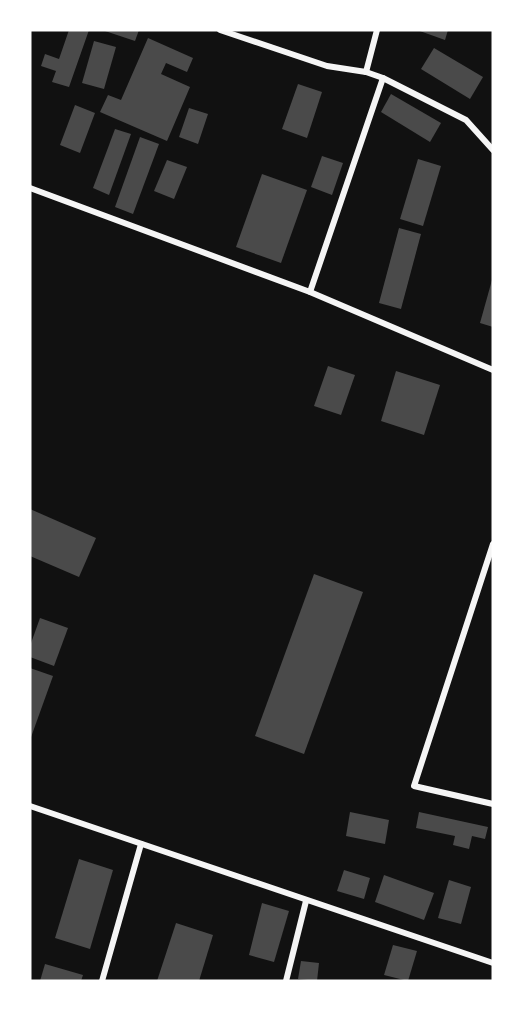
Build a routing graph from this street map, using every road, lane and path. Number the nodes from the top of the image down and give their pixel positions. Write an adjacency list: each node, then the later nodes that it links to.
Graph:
1 (220, 30): 3 (street)
2 (377, 30): 3 (street)
3 (366, 72): 4 (street)
4 (383, 78): 5 (street); 7 (street)
5 (493, 150)
6 (30, 188): 7 (street)
7 (310, 292): 8 (street)
8 (493, 370)
9 (493, 544): 10 (street)
10 (490, 560): 11 (street)
11 (493, 804)
12 (30, 806): 13 (street)
13 (141, 844): 14 (street); 16 (street)
14 (306, 901): 15 (street); 17 (street)
15 (493, 963)
16 (102, 981)
17 (286, 981)

